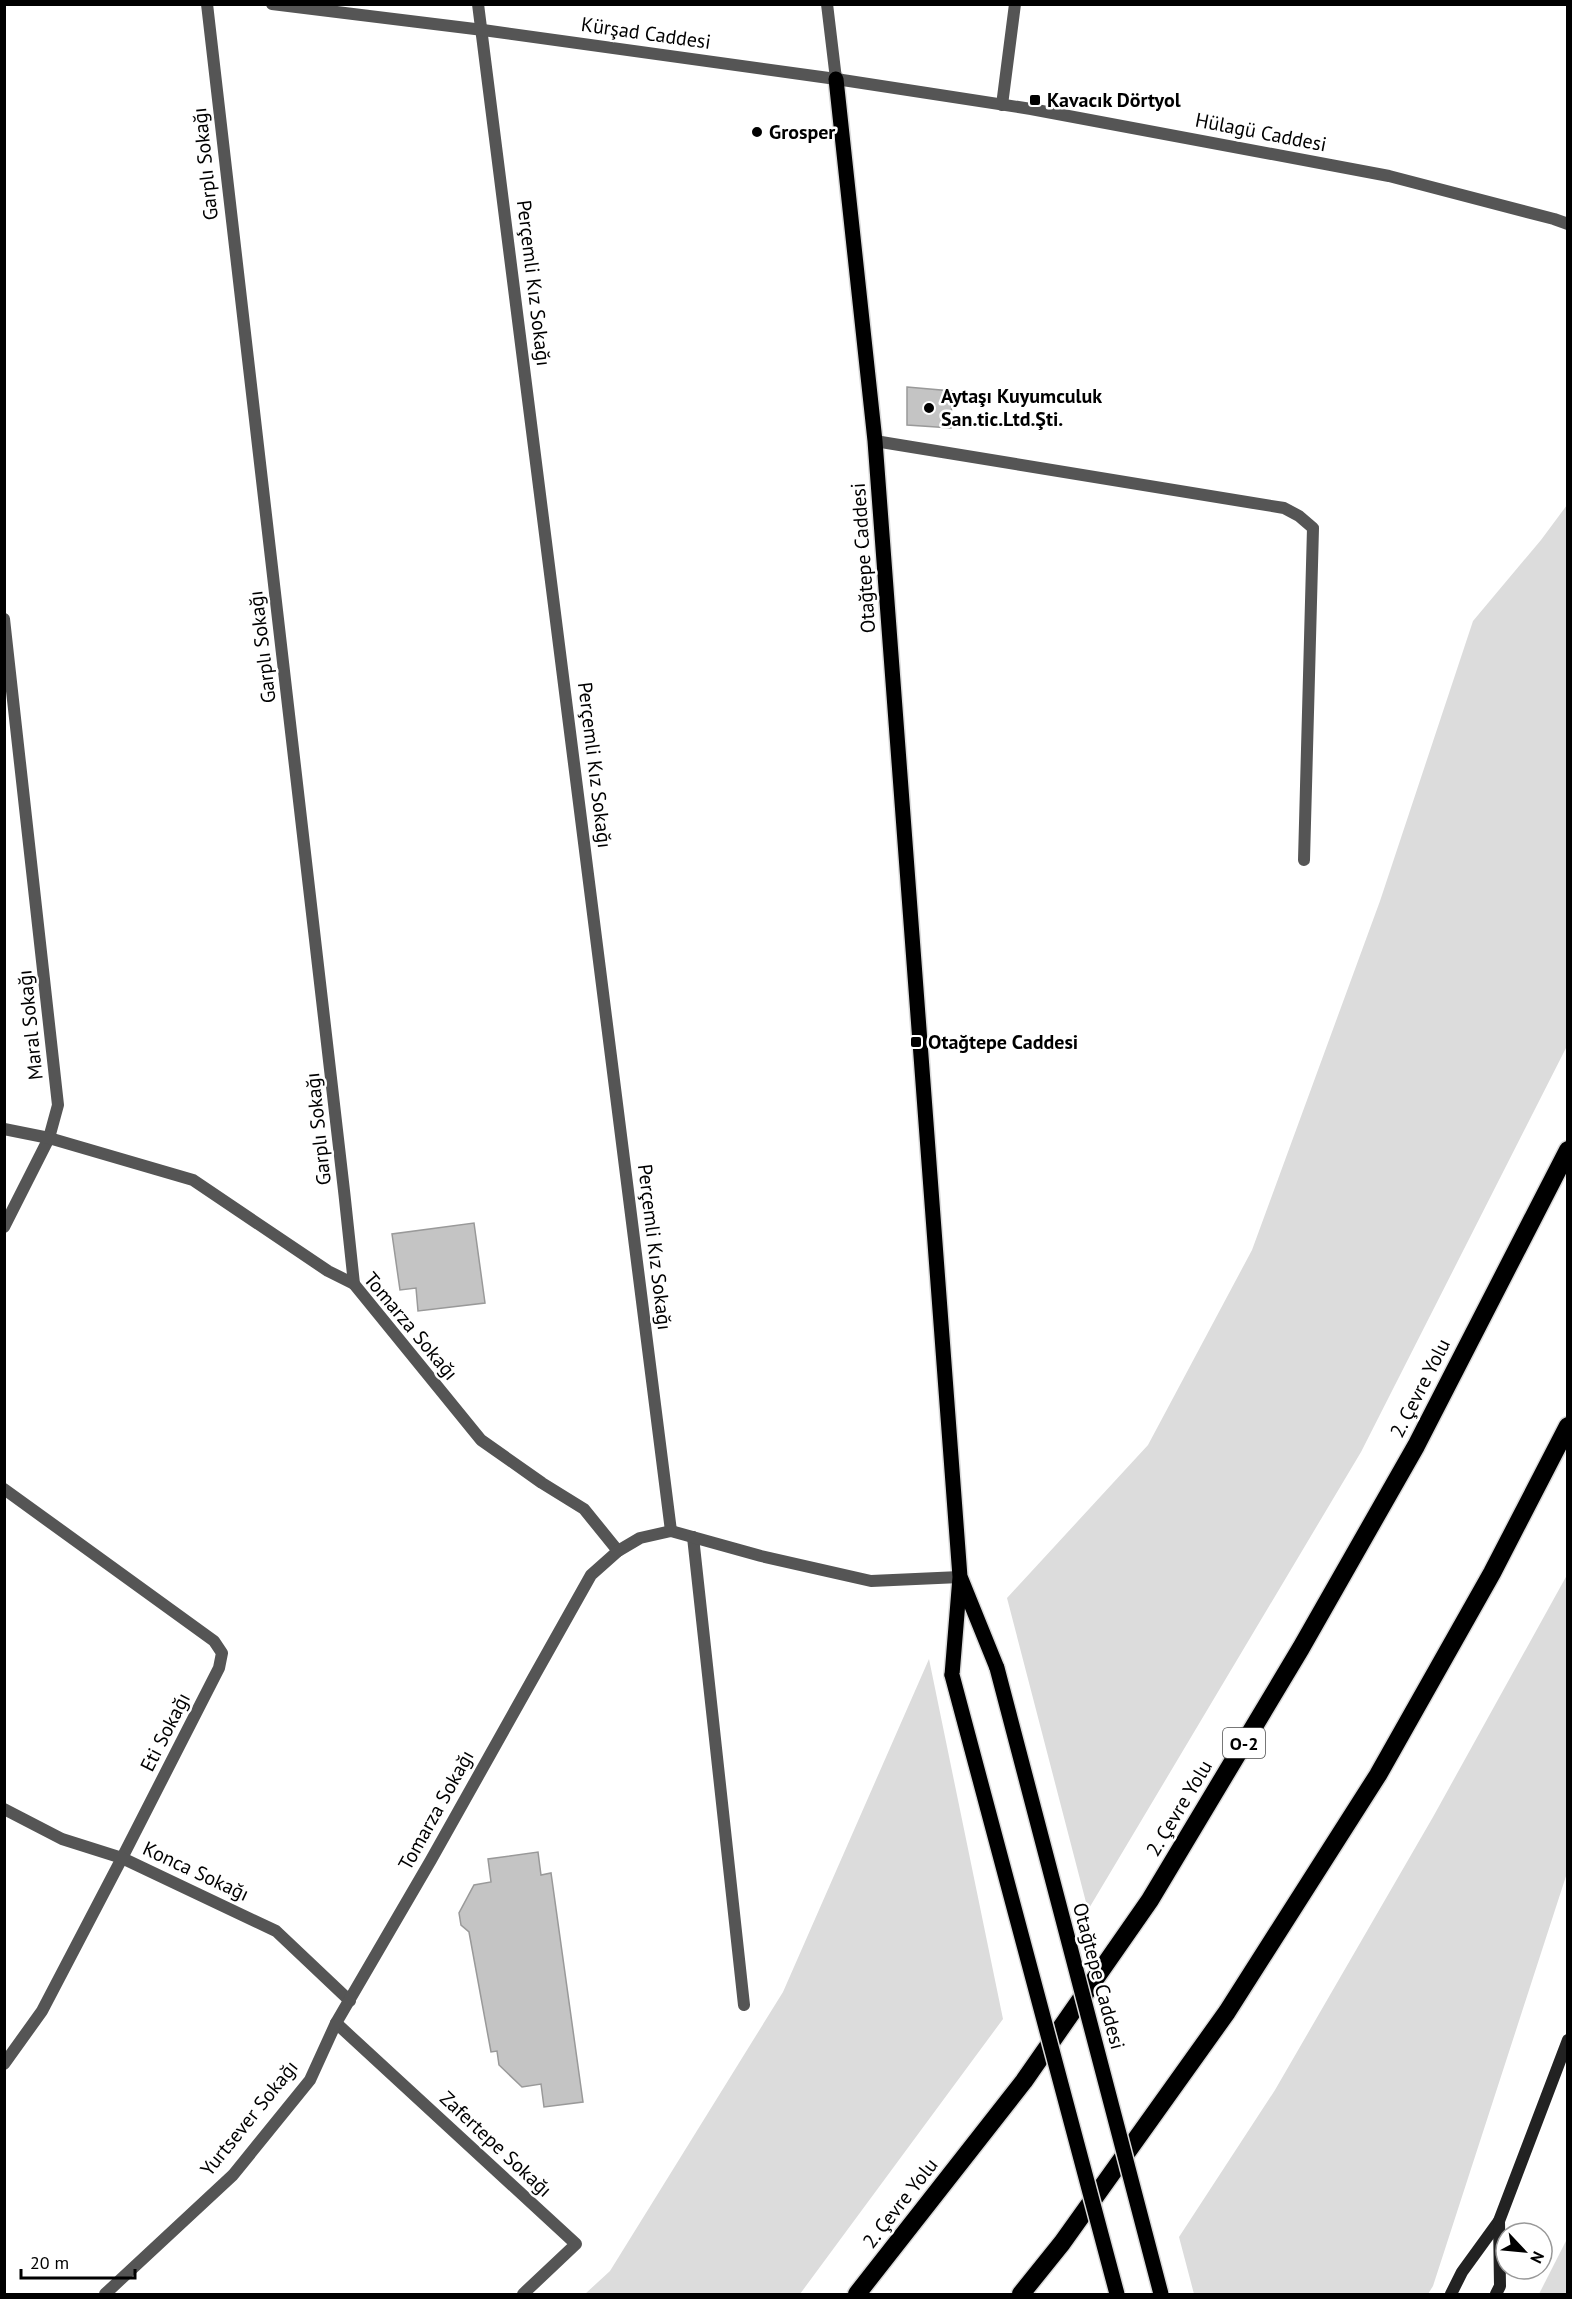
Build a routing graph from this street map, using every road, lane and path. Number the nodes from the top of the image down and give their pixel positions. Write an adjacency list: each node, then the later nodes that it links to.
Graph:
1 (207, 4): 17 (street, Garplı Sokağı)
2 (272, 4): 6 (street, Kürşad Caddesi)
3 (478, 4): 6 (street, Perçemli Kız Sokağı)
4 (827, 4): 7 (street, Otağtepe Caddesi)
5 (1015, 4): 8 (street)
6 (483, 30): 7 (street, Kürşad Caddesi); 20 (street, Perçemli Kız Sokağı)
7 (836, 79): 8 (street, Hülagü Caddesi); 10 (main road, Otağtepe Caddesi)
8 (1002, 105): 9 (street, Hülagü Caddesi)
9 (1568, 225)
10 (875, 441): 12 (street); 23 (main road, Otağtepe Caddesi)
11 (4, 619): 14 (street, Maral Sokağı)
12 (1304, 860)
13 (4, 1129): 14 (street, Tomarza Sokağı)
14 (49, 1138): 16 (street); 17 (street, Tomarza Sokağı)
15 (1568, 1150): 35 (highway, 2. Çevre Yolu / O-2)
16 (4, 1227)
17 (354, 1284): 22 (street, Tomarza Sokağı)
18 (1568, 1426): 36 (highway)
19 (4, 1489): 25 (street, Eti Sokağı)
20 (671, 1531): 21 (street, Tomarza Sokağı); 22 (street, Tomarza Sokağı)
21 (693, 1537): 23 (street, Tomarza Sokağı); 27 (street)
22 (618, 1551): 26 (street, Tomarza Sokağı)
23 (960, 1576): 37 (main road, bridge); 38 (main road, Otağtepe Caddesi, bridge)
24 (4, 1809): 25 (street, Konca Sokağı)
25 (123, 1858): 26 (street, Konca Sokağı); 30 (street, Eti Sokağı)
26 (350, 2001): 28 (street, Yurtsever Sokağı)
27 (744, 2005)
28 (336, 2023): 33 (street, Yurtsever Sokağı); 34 (street, Zafertepe Sokağı)
29 (1568, 2040): 31 (main road)
30 (4, 2064)
31 (1499, 2221)
32 (1494, 2229): 39 (main road)
33 (105, 2295)
34 (524, 2295)
35 (857, 2295)
36 (1021, 2295)
37 (1117, 2295)
38 (1161, 2295)
39 (1451, 2295)

